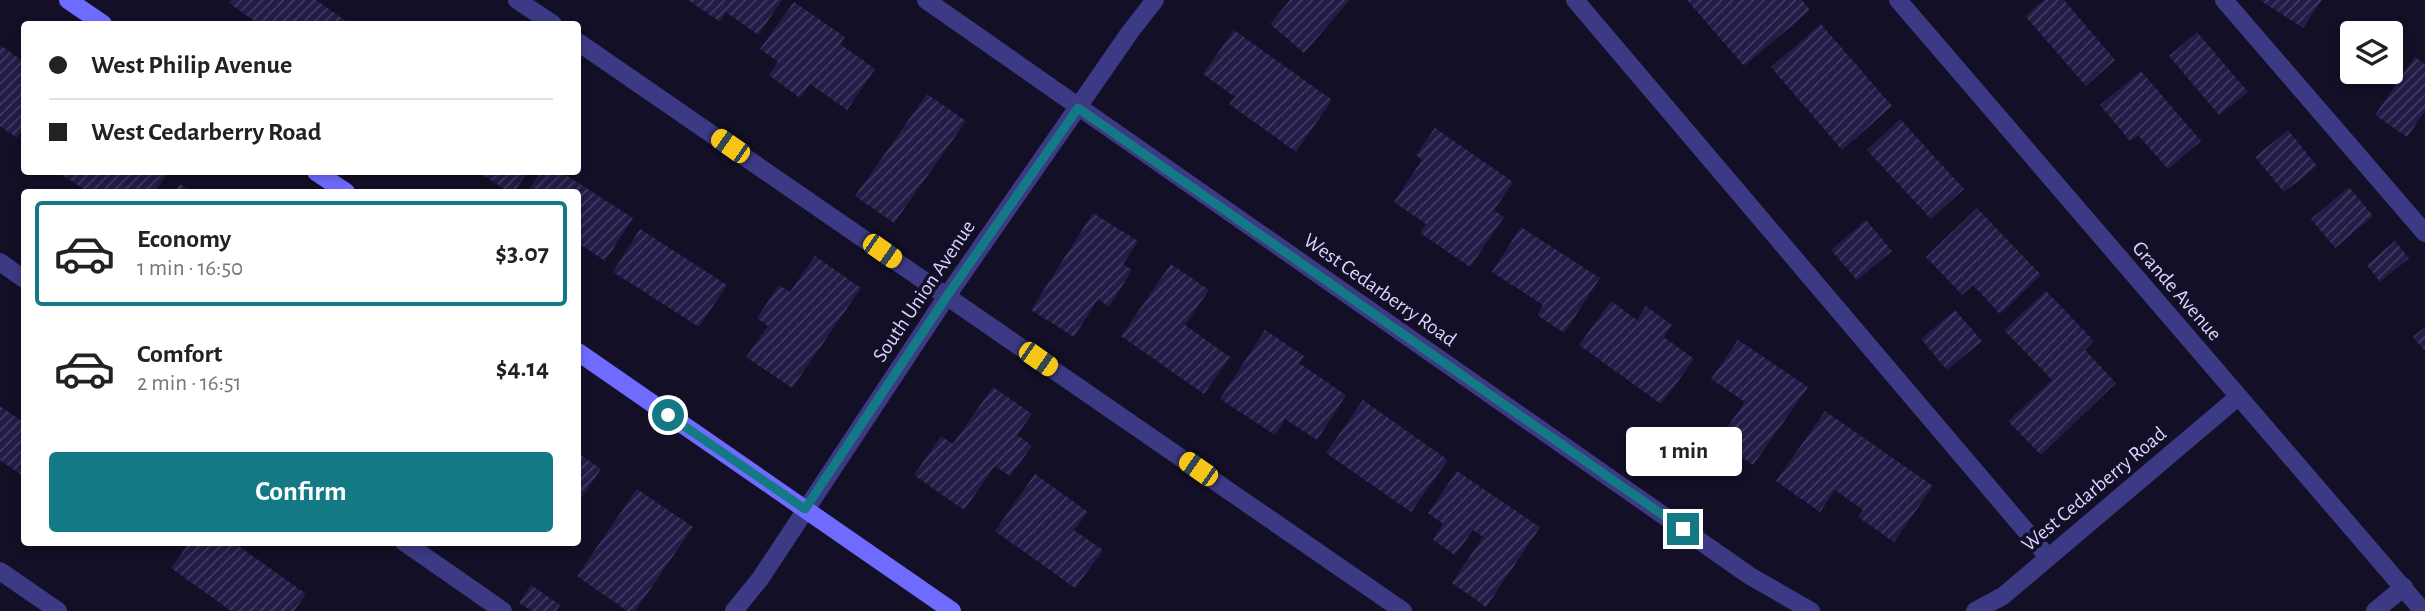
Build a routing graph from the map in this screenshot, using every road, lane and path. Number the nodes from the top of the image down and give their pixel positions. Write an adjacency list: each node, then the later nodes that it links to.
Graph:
1 (68, 0): 8 (main road)
2 (517, 0): 9 (street)
3 (926, 0): 11 (street, West Cedarberry Road)
4 (1155, 0): 11 (street, South Union Avenue)
5 (1575, 0): 22 (street)
6 (1898, 0): 19 (street, Grande Avenue)
7 (2224, 0): 14 (street)
8 (99, 21)
9 (548, 21)
10 (581, 44): 17 (street)
11 (1078, 108): 17 (street, South Union Avenue); 30 (street, West Cedarberry Road)
12 (320, 175): 13 (main road)
13 (342, 189)
14 (2425, 233)
15 (0, 262): 16 (street)
16 (21, 277)
17 (947, 296): 20 (street, South Union Avenue); 29 (street)
18 (581, 354): 20 (main road)
19 (2238, 397): 22 (street, West Cedarberry Road); 24 (street, Grande Avenue)
20 (805, 509): 27 (street, South Union Avenue); 28 (main road)
21 (410, 546): 26 (street)
22 (2048, 557): 31 (street, West Cedarberry Road)
23 (0, 571): 25 (street)
24 (2404, 587): 32 (street); 33 (street, Grande Avenue)
25 (58, 611)
26 (503, 611)
27 (734, 611)
28 (953, 611)
29 (1403, 611)
30 (1811, 611)
31 (1975, 611)
32 (2375, 611)
33 (2423, 611)

